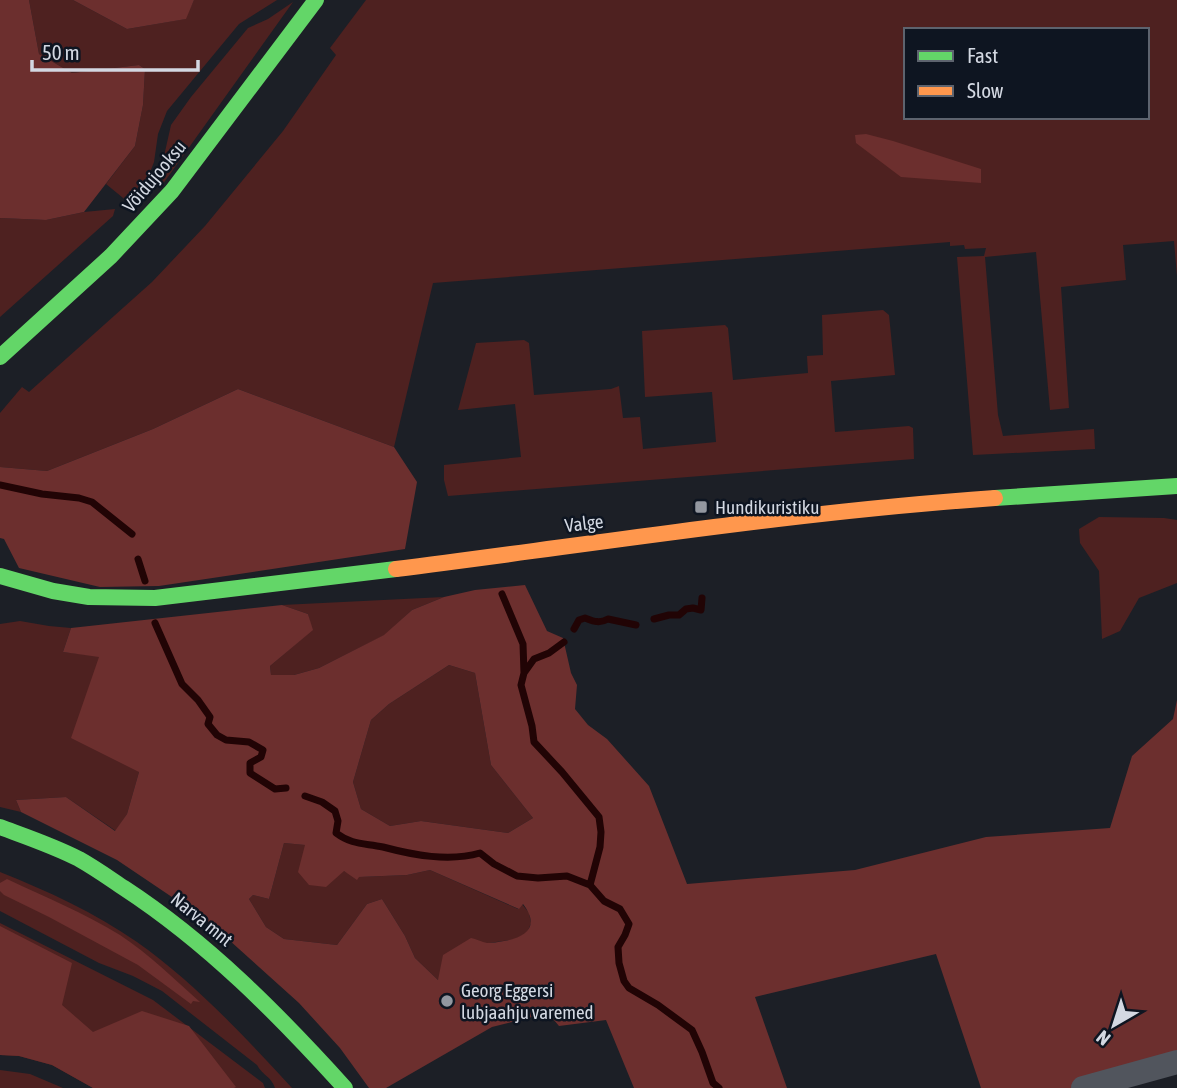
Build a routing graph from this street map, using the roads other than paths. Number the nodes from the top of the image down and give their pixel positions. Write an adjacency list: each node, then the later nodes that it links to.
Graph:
1 (316, 0): 2 (street, Võidujooksu)
2 (0, 358)
3 (1177, 486): 4 (street, Valge)
4 (0, 576)
5 (0, 827): 7 (street, Narva mnt)
6 (1177, 1062): 8 (street)
7 (345, 1088)
8 (1083, 1088)

